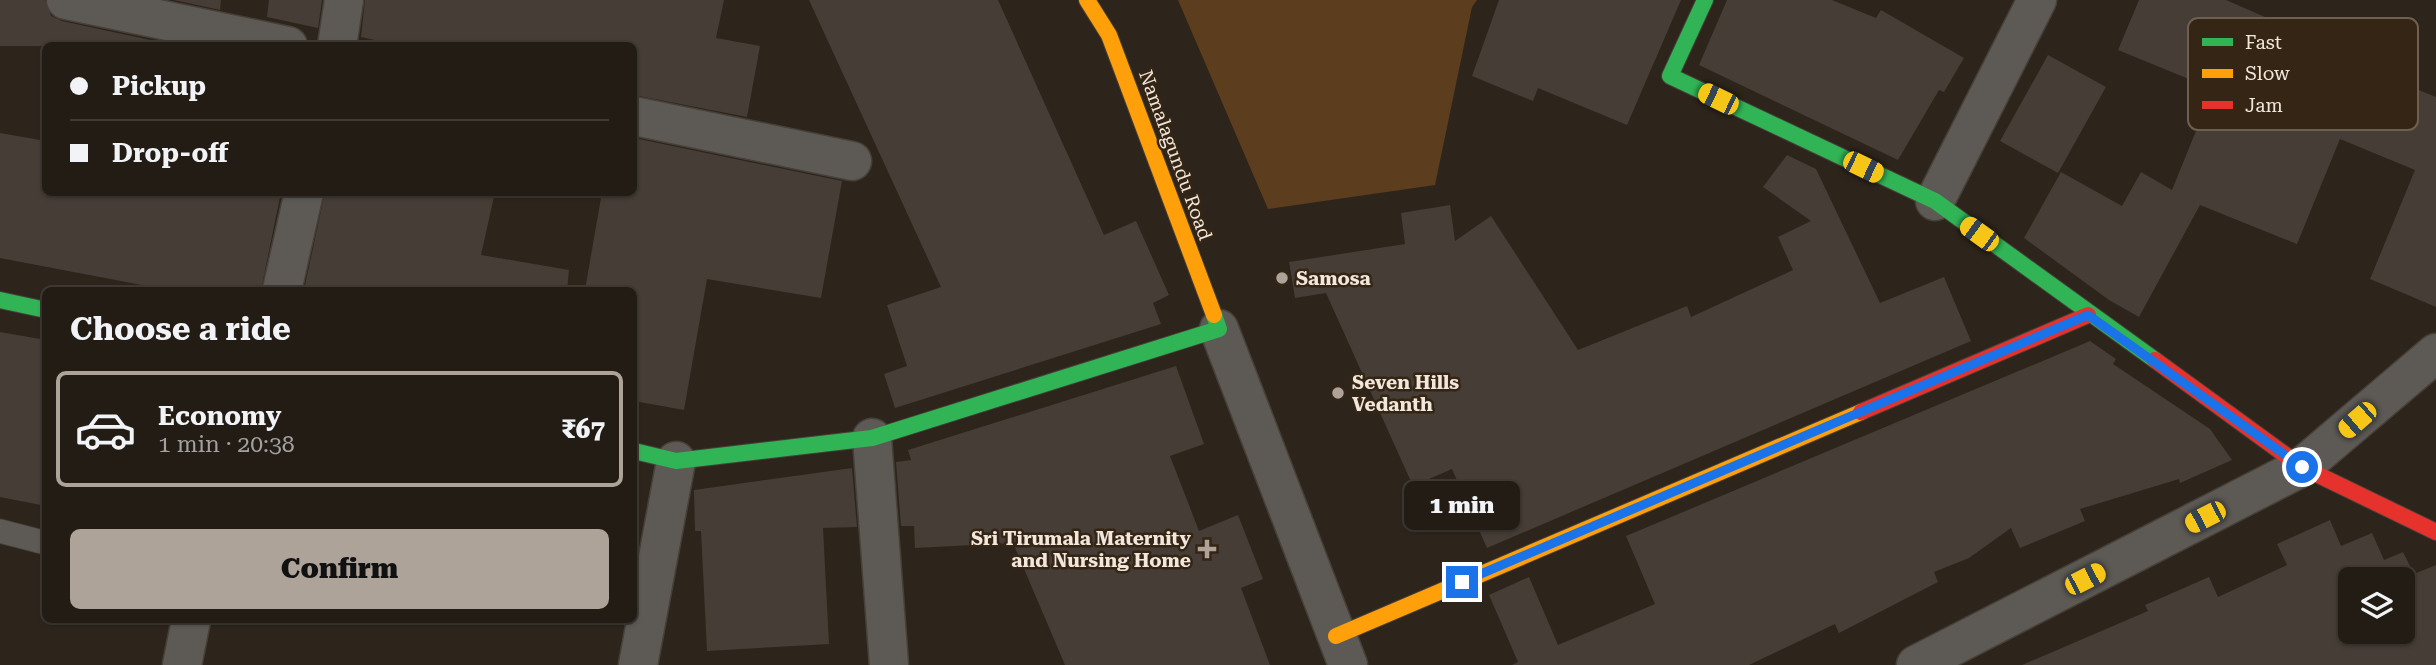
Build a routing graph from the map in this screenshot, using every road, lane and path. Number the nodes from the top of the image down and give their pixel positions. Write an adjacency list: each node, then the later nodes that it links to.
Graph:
1 (66, 0): 6 (street)
2 (345, 0): 7 (street)
3 (1087, 0): 16 (street, Namalagundu Road)
4 (1705, 0): 11 (street)
5 (2038, 0): 11 (street)
6 (269, 42)
7 (338, 42)
8 (637, 117): 9 (street)
9 (852, 161)
10 (303, 196): 12 (street)
11 (1935, 201): 15 (street)
12 (283, 287)
13 (0, 300): 14 (street)
14 (42, 309)
15 (2088, 315): 21 (street); 26 (street)
16 (1219, 329): 18 (street); 26 (street)
17 (2435, 356): 21 (street)
18 (872, 438): 20 (street); 29 (street)
19 (637, 452): 20 (street)
20 (676, 461): 28 (street)
21 (2302, 467): 23 (street); 30 (street)
22 (0, 531): 24 (lane)
23 (2436, 532)
24 (42, 542)
25 (190, 623): 27 (street)
26 (1342, 650)
27 (182, 665)
28 (638, 665)
29 (889, 665)
30 (1916, 665)

